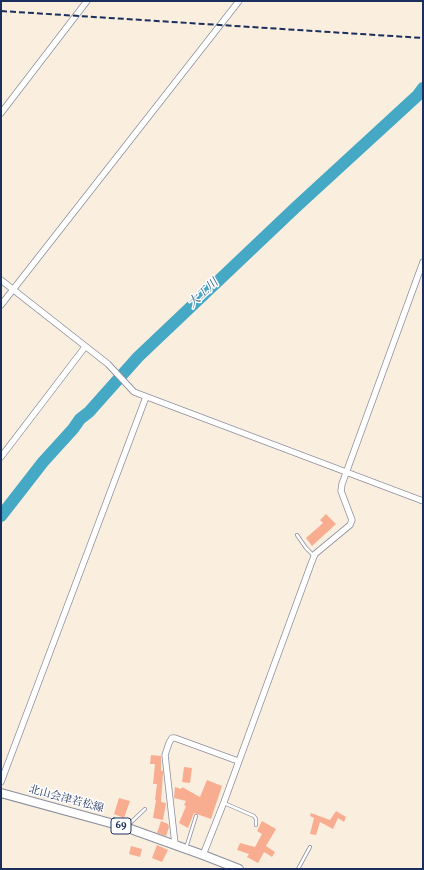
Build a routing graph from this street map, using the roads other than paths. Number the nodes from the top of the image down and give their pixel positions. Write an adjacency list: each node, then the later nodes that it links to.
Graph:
1 (87, 1): 3 (street)
2 (239, 1): 6 (street)
3 (1, 113)
4 (423, 262): 11 (street)
5 (1, 280): 6 (street)
6 (13, 290): 7 (street); 8 (street)
7 (1, 305)
8 (85, 347): 9 (street); 10 (street)
9 (146, 397): 11 (street); 16 (street)
10 (1, 457)
11 (346, 472): 12 (street); 14 (street)
12 (423, 501)
13 (297, 535): 14 (lane)
14 (314, 556): 15 (street)
15 (238, 761): 18 (street); 23 (street)
16 (1, 782)
17 (1, 793): 22 (main road, 北山会津若松線 / 69)
18 (224, 802): 21 (lane); 26 (street)
19 (145, 809): 22 (lane)
20 (196, 816): 25 (lane)
21 (256, 825)
22 (126, 828): 23 (main road, 北山会津若松線 / 69)
23 (175, 844): 25 (main road, 北山会津若松線 / 69)
24 (310, 847): 28 (lane)
25 (186, 848): 26 (main road, 北山会津若松線 / 69)
26 (203, 854): 27 (main road, 北山会津若松線 / 69)
27 (239, 869)
28 (298, 869)

